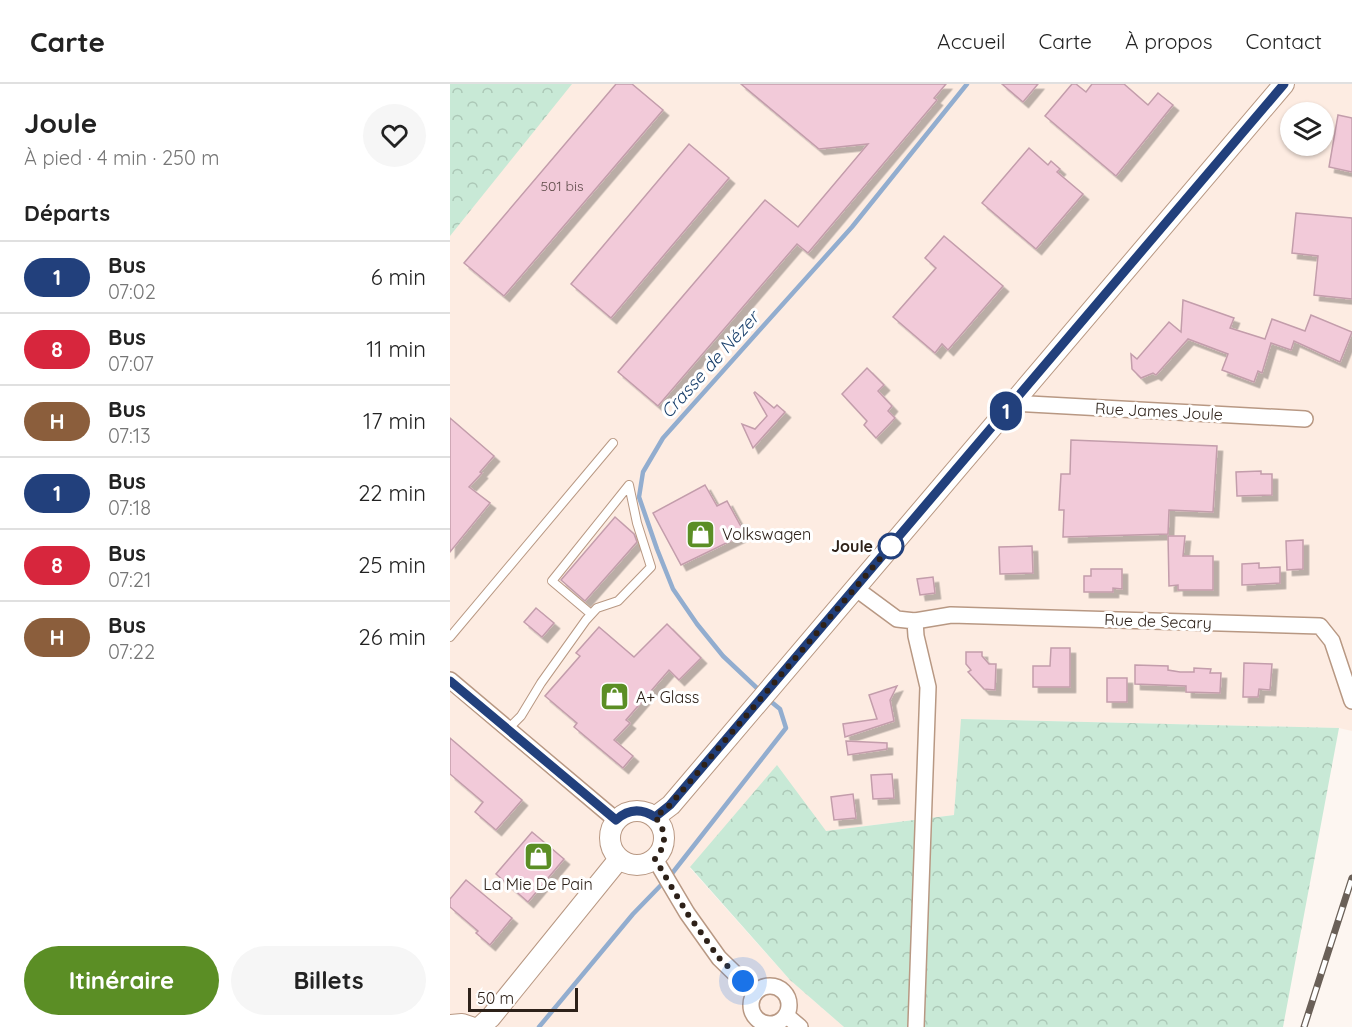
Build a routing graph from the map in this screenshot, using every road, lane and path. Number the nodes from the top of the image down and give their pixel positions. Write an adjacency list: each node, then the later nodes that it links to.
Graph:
1 (1284, 84): 2 (street)
2 (1012, 403): 3 (street, Rue James Joule); 5 (street)
3 (1305, 418)
4 (612, 443): 8 (lane)
5 (855, 588): 7 (street, Rue de Secary); 12 (street)
6 (591, 614): 6 (lane); 11 (lane)
7 (915, 621): 10 (street, Rue de Secary); 22 (street)
8 (450, 637)
9 (450, 681): 11 (street)
10 (1352, 701)
11 (508, 729): 13 (street)
12 (655, 817): 13 (street); 15 (street)
13 (616, 820): 14 (street)
14 (619, 859): 15 (street); 20 (street)
15 (663, 873): 16 (street)
16 (755, 993): 17 (street); 17 (street)
17 (787, 1016): 21 (street)
18 (450, 1025): 19 (street)
19 (471, 1027)
20 (480, 1027)
21 (801, 1027)
22 (916, 1027)

